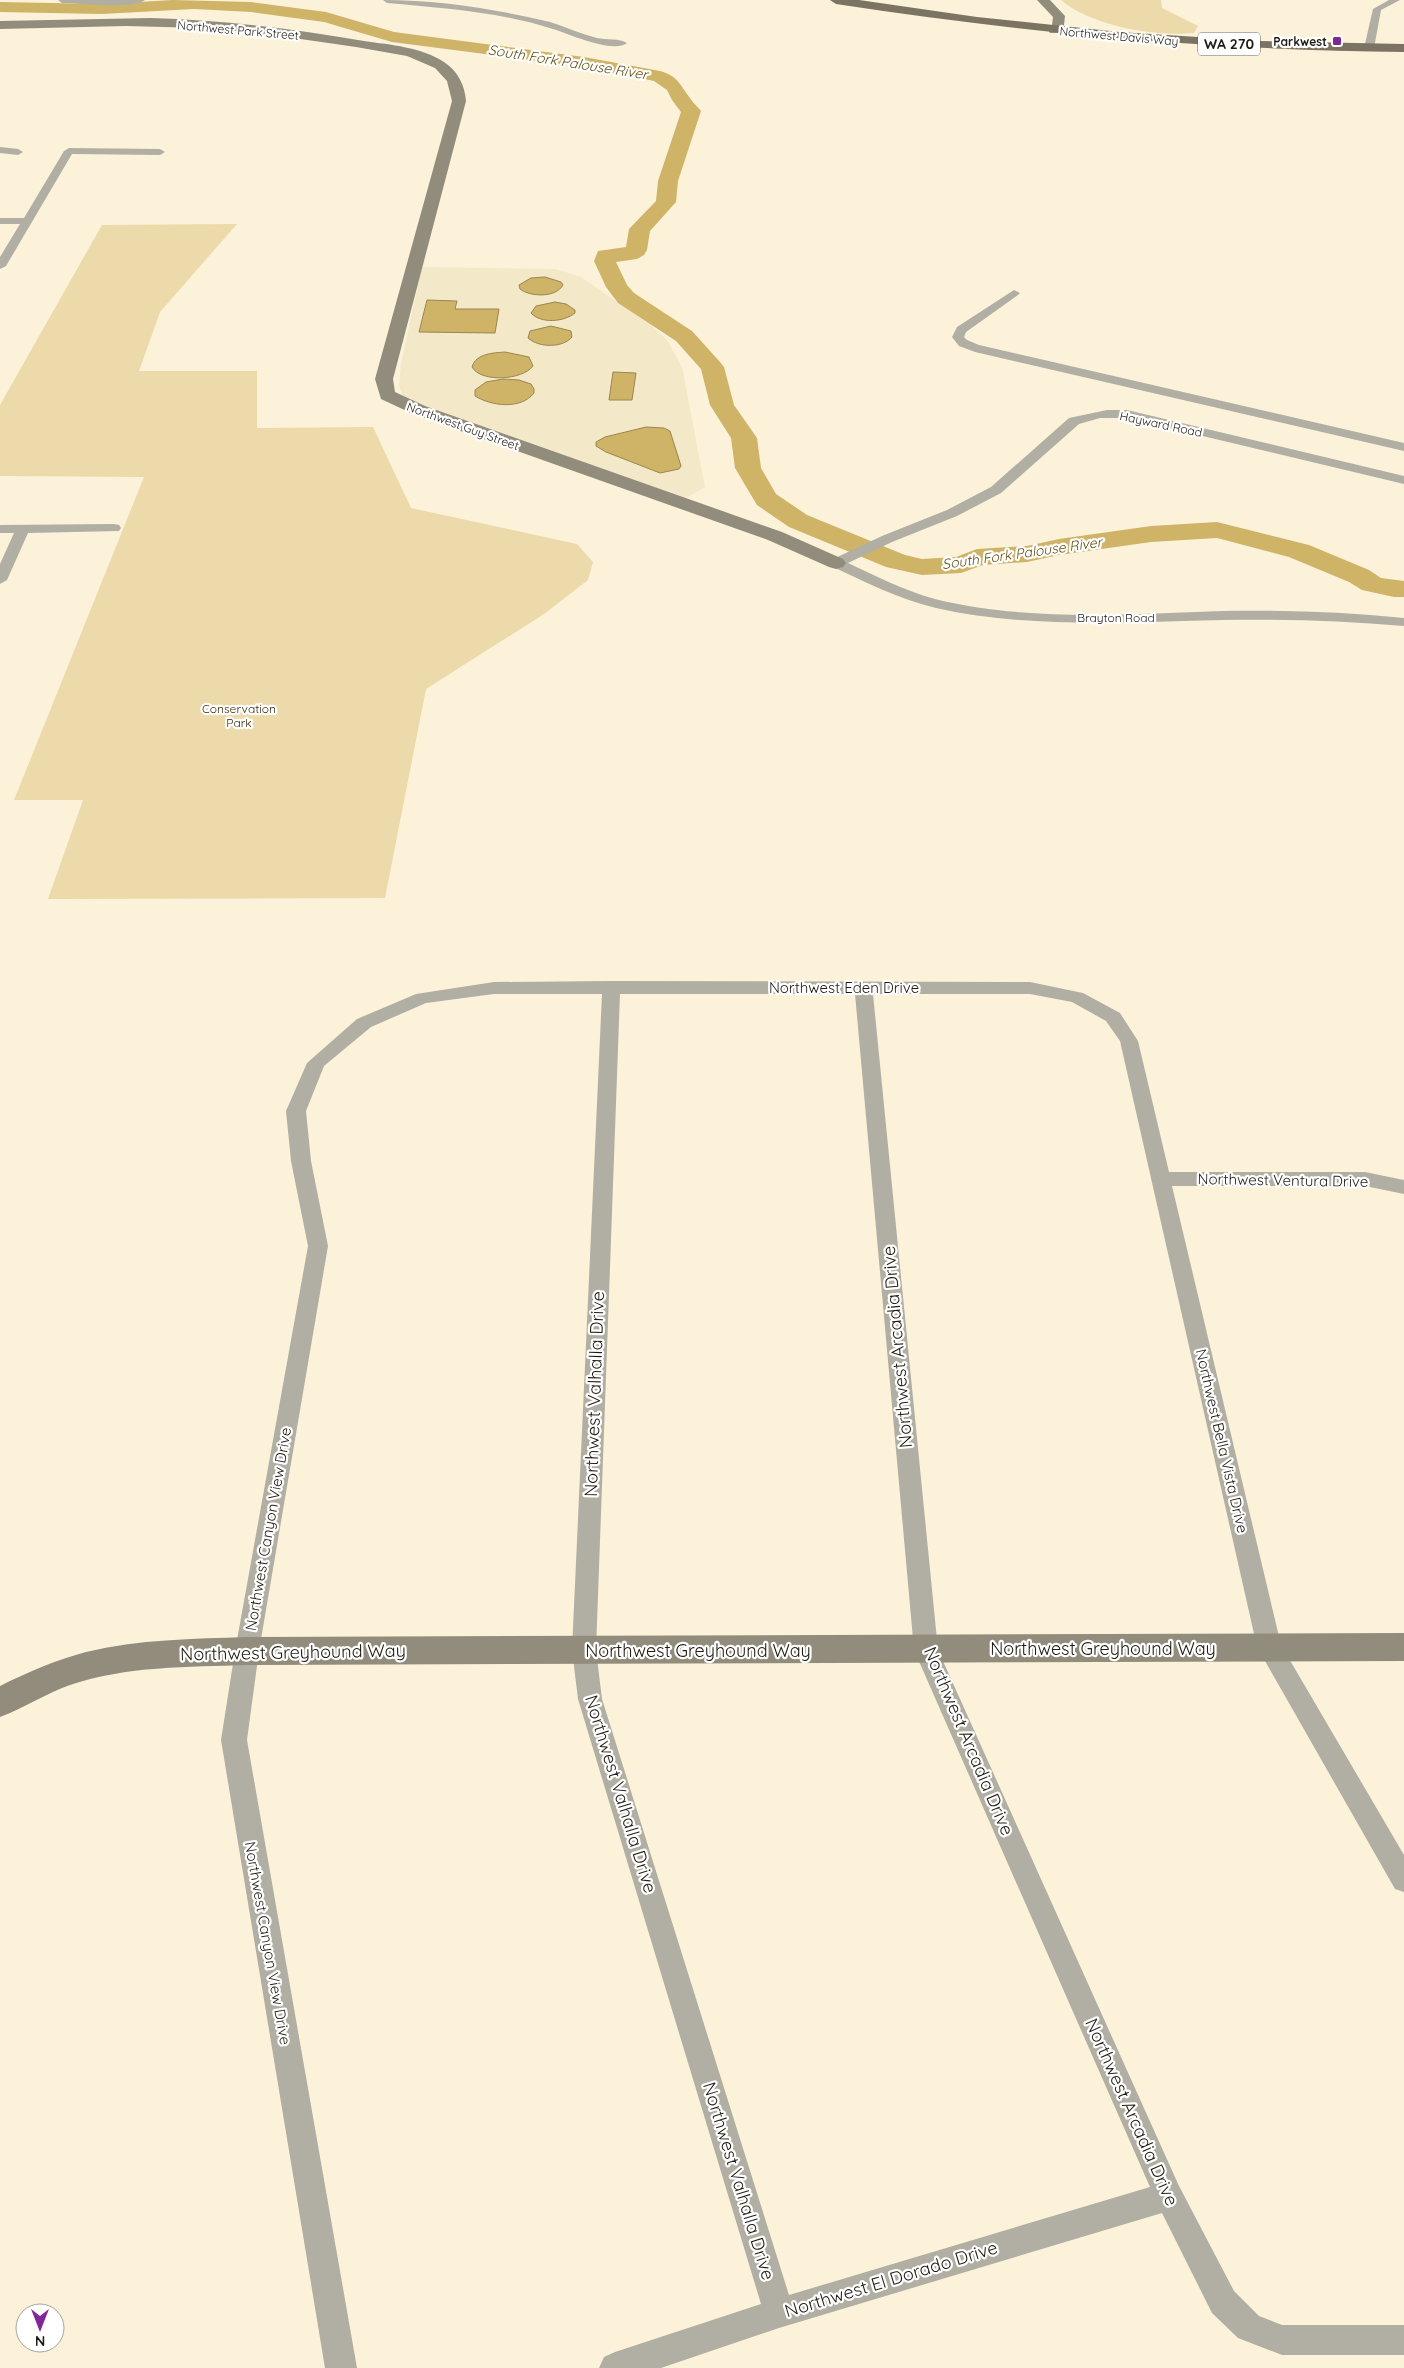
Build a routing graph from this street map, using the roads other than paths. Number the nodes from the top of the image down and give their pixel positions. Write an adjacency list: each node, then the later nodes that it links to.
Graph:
1 (62, 0): 2 (street)
2 (141, 0)
3 (387, 0): 9 (street)
4 (836, 0): 8 (main road, Northwest Davis Way / WA 270)
5 (1043, 0): 8 (street)
6 (1396, 0): 10 (street)
7 (0, 25): 12 (street, Northwest Park Street)
8 (1054, 30): 10 (main road, Northwest Davis Way / WA 270)
9 (622, 43)
10 (1369, 48): 11 (main road, Northwest Davis Way / WA 270)
11 (1404, 48)
12 (459, 91): 25 (street, Northwest Guy Street)
13 (0, 150): 14 (street)
14 (18, 152)
15 (160, 152): 16 (street)
16 (27, 221): 17 (street); 18 (street)
17 (0, 222)
18 (0, 266)
19 (1014, 293): 20 (street)
20 (1404, 447)
21 (1404, 480): 25 (street, Hayward Road)
22 (114, 528): 24 (street)
23 (0, 529): 24 (street)
24 (23, 529): 26 (street)
25 (843, 559): 27 (street, Brayton Road)
26 (0, 580)
27 (1404, 622)
28 (611, 987): 29 (street, Northwest Eden Drive); 35 (street, Northwest Valhalla Drive); 37 (street, Northwest Canyon View Drive)
29 (863, 987): 30 (street, Northwest Eden Drive); 36 (street, Northwest Arcadia Drive)
30 (1077, 997): 31 (street, Northwest Bella Vista Drive)
31 (1162, 1179): 32 (street, Northwest Ventura Drive); 33 (street, Northwest Bella Vista Drive)
32 (1404, 1187)
33 (1269, 1647): 34 (street, Northwest Greyhound Way); 36 (street, Northwest Greyhound Way); 39 (street, Northwest Bella Vista Drive)
34 (1404, 1647)
35 (584, 1650): 36 (street, Northwest Greyhound Way); 37 (street, Northwest Greyhound Way); 41 (street, Northwest Valhalla Drive)
36 (926, 1650): 40 (street, Northwest Arcadia Drive)
37 (247, 1651): 38 (street, Northwest Greyhound Way); 43 (street, Northwest Canyon View Drive)
38 (0, 1702)
39 (1404, 1880)
40 (1168, 2196): 41 (street, Northwest El Dorado Drive); 42 (street, Northwest Arcadia Drive)
41 (779, 2313): 44 (street, Northwest El Dorado Drive)
42 (1404, 2340)
43 (341, 2368)
44 (615, 2368)

